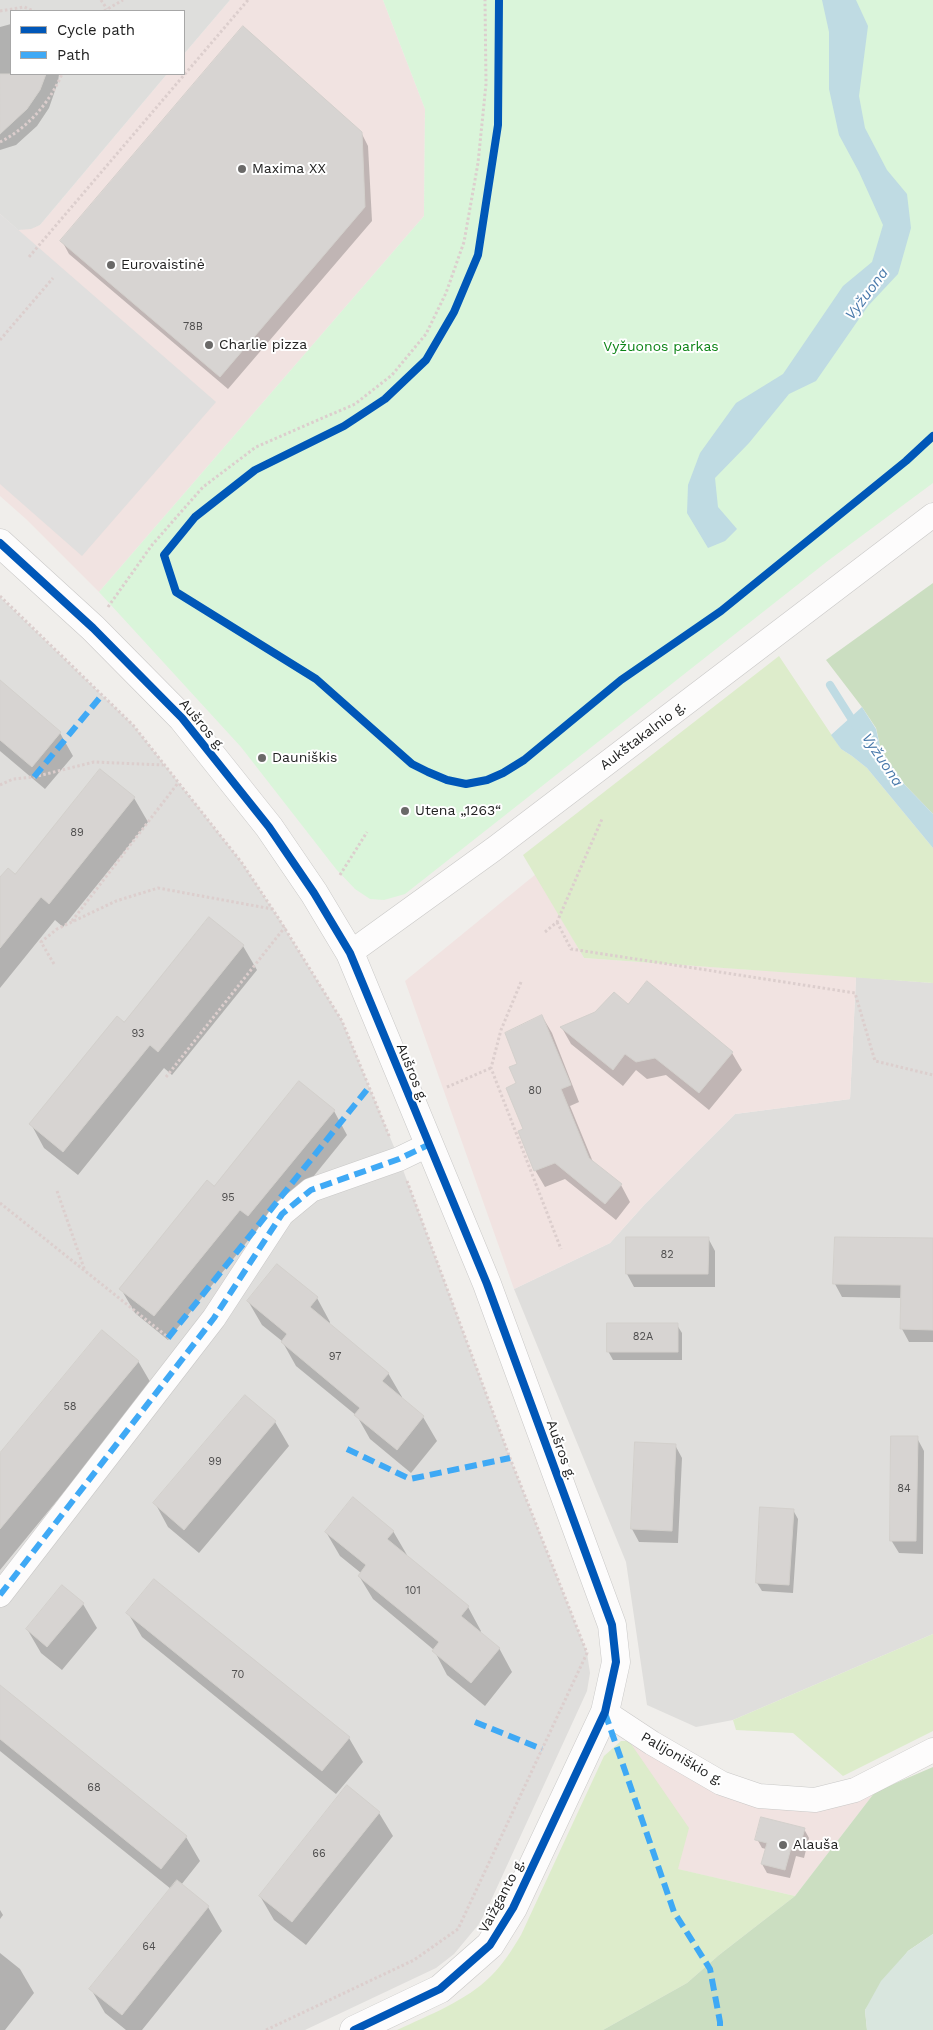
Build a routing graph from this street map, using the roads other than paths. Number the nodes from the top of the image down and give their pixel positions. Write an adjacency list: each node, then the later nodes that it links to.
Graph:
1 (933, 515): 3 (street, Aukštakalnio g.)
2 (0, 543): 3 (street, Aušros g.)
3 (350, 953): 4 (street, Aušros g.)
4 (428, 1145): 5 (street); 6 (street, Aušros g.)
5 (0, 1595)
6 (605, 1712): 7 (street, Palijoniškio g.); 8 (street, Vaižganto g.)
7 (933, 1750)
8 (354, 2030)

